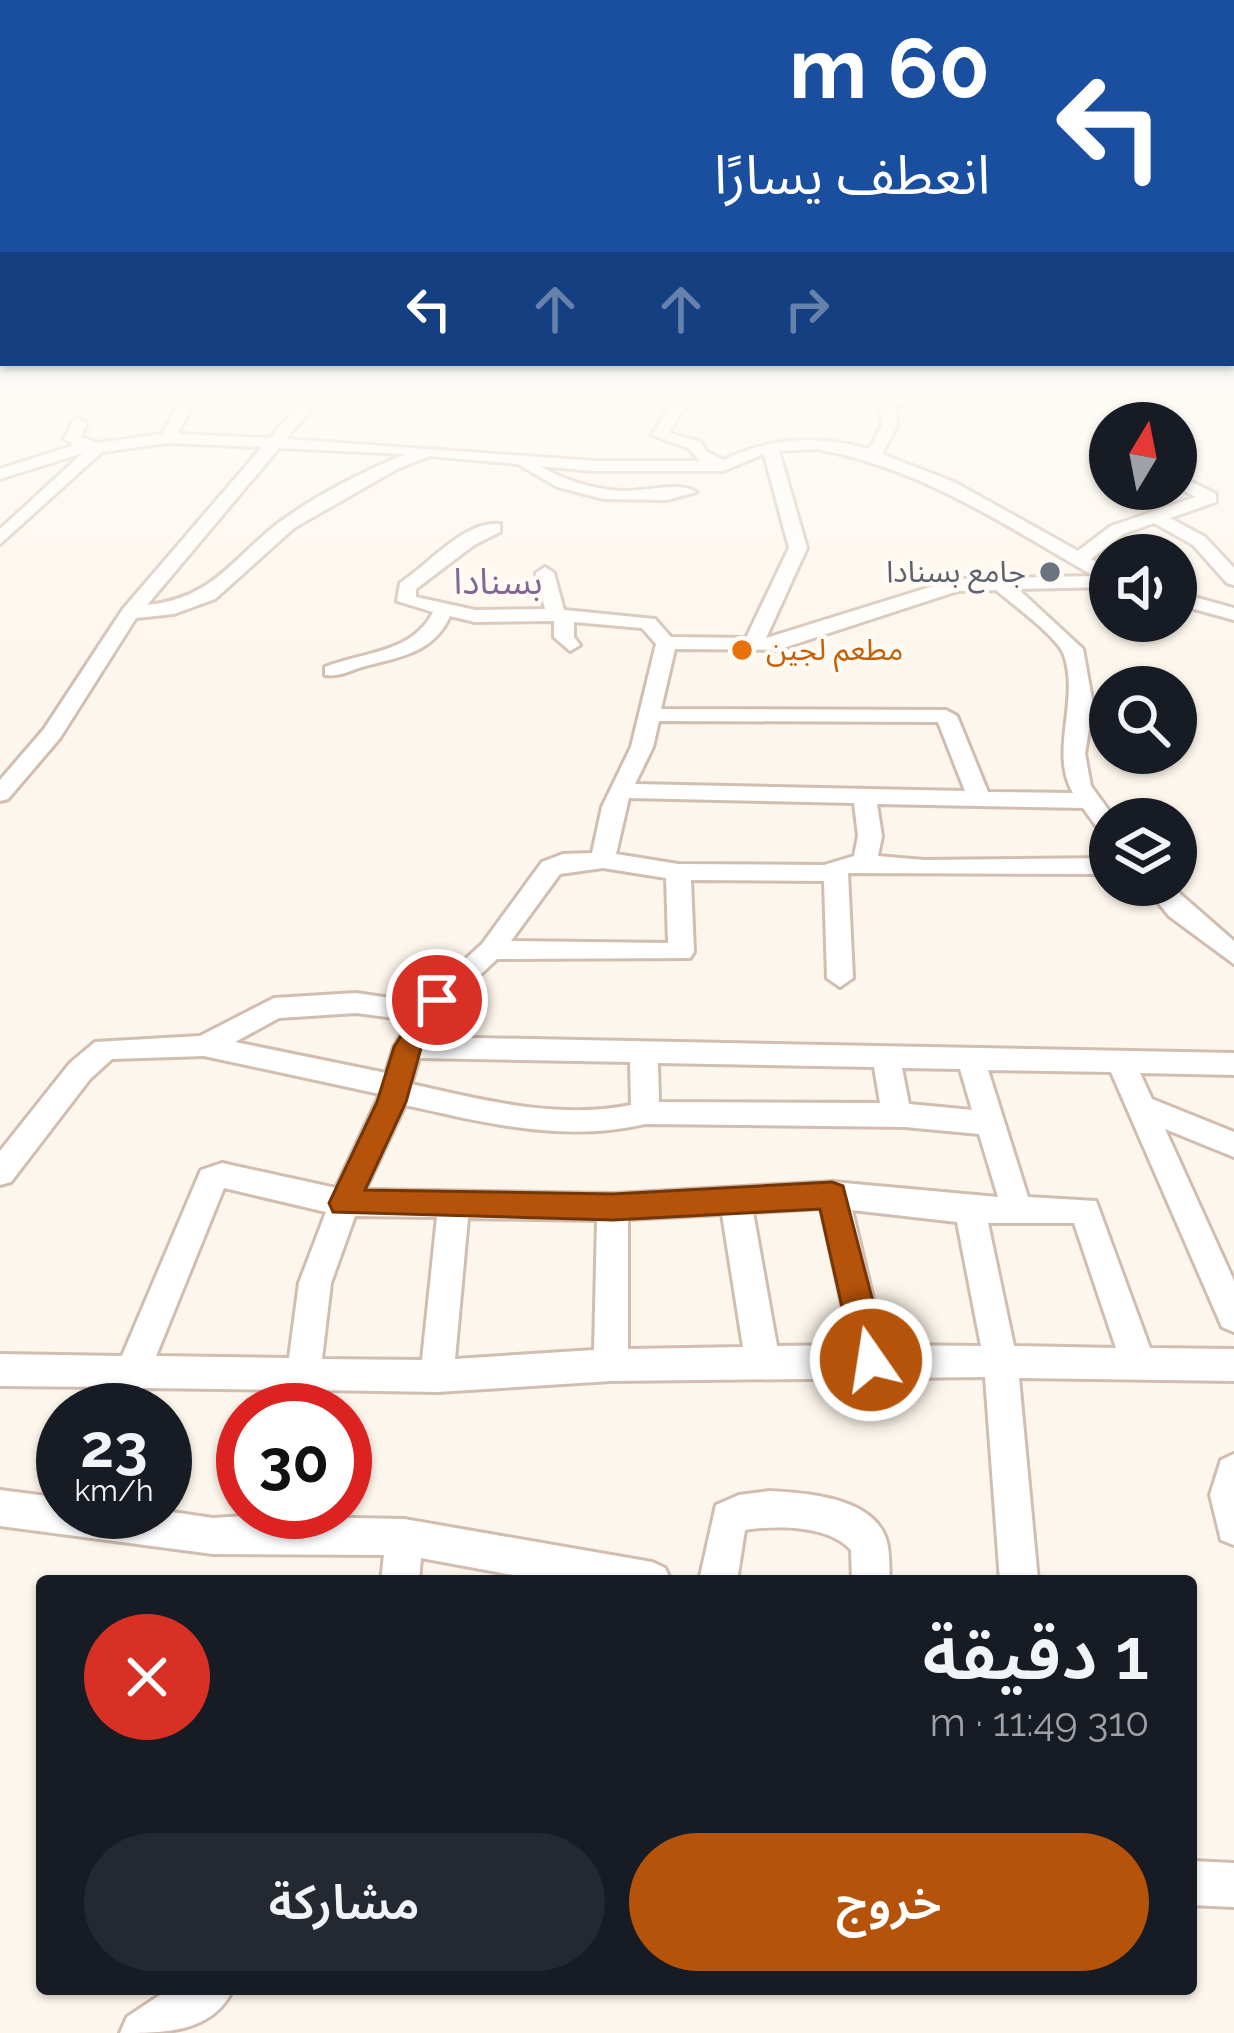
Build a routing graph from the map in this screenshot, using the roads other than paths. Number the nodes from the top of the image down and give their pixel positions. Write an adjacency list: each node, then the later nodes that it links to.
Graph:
1 (50, 489): 13 (street)
2 (235, 489): 23 (street)
3 (351, 489): 23 (street)
4 (577, 489): 8 (street)
5 (782, 489): 27 (street)
6 (954, 489): 14 (street)
7 (1197, 491): 9 (street)
8 (688, 492)
9 (1197, 506)
10 (1182, 510): 11 (street)
11 (1156, 517): 14 (street); 18 (street)
12 (494, 528): 21 (street)
13 (0, 538)
14 (1078, 560): 15 (street)
15 (1089, 567)
16 (545, 573): 24 (street)
17 (1089, 579): 19 (street)
18 (1234, 579)
19 (998, 581): 27 (street); 34 (street)
20 (1197, 602): 22 (street)
21 (444, 608): 24 (street); 28 (street)
22 (1228, 609)
23 (130, 613): 31 (street)
24 (556, 615): 25 (street); 26 (street)
25 (570, 644)
26 (666, 644): 27 (street); 29 (street)
27 (753, 644)
28 (332, 671)
29 (651, 715): 30 (street); 33 (street)
30 (621, 791): 32 (street); 36 (street)
31 (0, 794)
32 (864, 796): 33 (street); 37 (street)
33 (980, 799): 35 (street)
34 (1089, 799)
35 (1089, 801)
36 (603, 860): 40 (street); 42 (street)
37 (866, 862): 38 (street); 39 (street)
38 (1089, 866)
39 (836, 867): 40 (street); 44 (street)
40 (678, 872): 42 (street)
41 (1174, 906): 43 (street)
42 (491, 950): 45 (street)
43 (1234, 955)
44 (840, 978)
45 (437, 1000): 46 (street); 47 (street)
46 (204, 1046): 53 (street); 59 (street)
47 (408, 1047): 48 (street); 53 (street)
48 (644, 1054): 49 (street); 55 (street)
49 (886, 1058): 50 (street); 56 (street)
50 (970, 1059): 51 (street); 57 (street)
51 (1120, 1062): 52 (street); 54 (street)
52 (1234, 1064)
53 (393, 1089): 55 (street); 61 (street)
54 (1137, 1105): 58 (street); 67 (street)
55 (645, 1113): 56 (street)
56 (897, 1115): 57 (street)
57 (991, 1124): 65 (street)
58 (1234, 1145)
59 (0, 1173)
60 (832, 1195): 62 (street); 66 (street); 68 (street)
61 (344, 1203): 63 (street); 75 (street); 76 (street)
62 (736, 1203): 64 (street); 72 (street)
63 (454, 1204): 64 (street); 77 (street)
64 (613, 1207): 71 (street)
65 (1016, 1208): 66 (street); 70 (street)
66 (970, 1210): 69 (street)
67 (1234, 1318)
68 (871, 1360): 69 (street); 72 (street)
69 (1001, 1362): 70 (street); 90 (street)
70 (1138, 1363): 73 (street)
71 (611, 1364): 72 (street); 77 (street)
72 (763, 1364)
73 (1234, 1365)
74 (0, 1370): 76 (street)
75 (303, 1374): 76 (street); 77 (street); 79 (street)
76 (132, 1375): 78 (street)
77 (437, 1376)
78 (129, 1383)
79 (302, 1383)
80 (1234, 1472): 83 (street)
81 (0, 1508): 82 (street)
82 (36, 1512)
83 (1234, 1527)
84 (372, 1534): 85 (street)
85 (404, 1538): 86 (street); 87 (street)
86 (401, 1575)
87 (617, 1575)
88 (719, 1575): 89 (street)
89 (871, 1575)
90 (1019, 1575)
91 (1197, 1883): 92 (street)
92 (1234, 1886)

